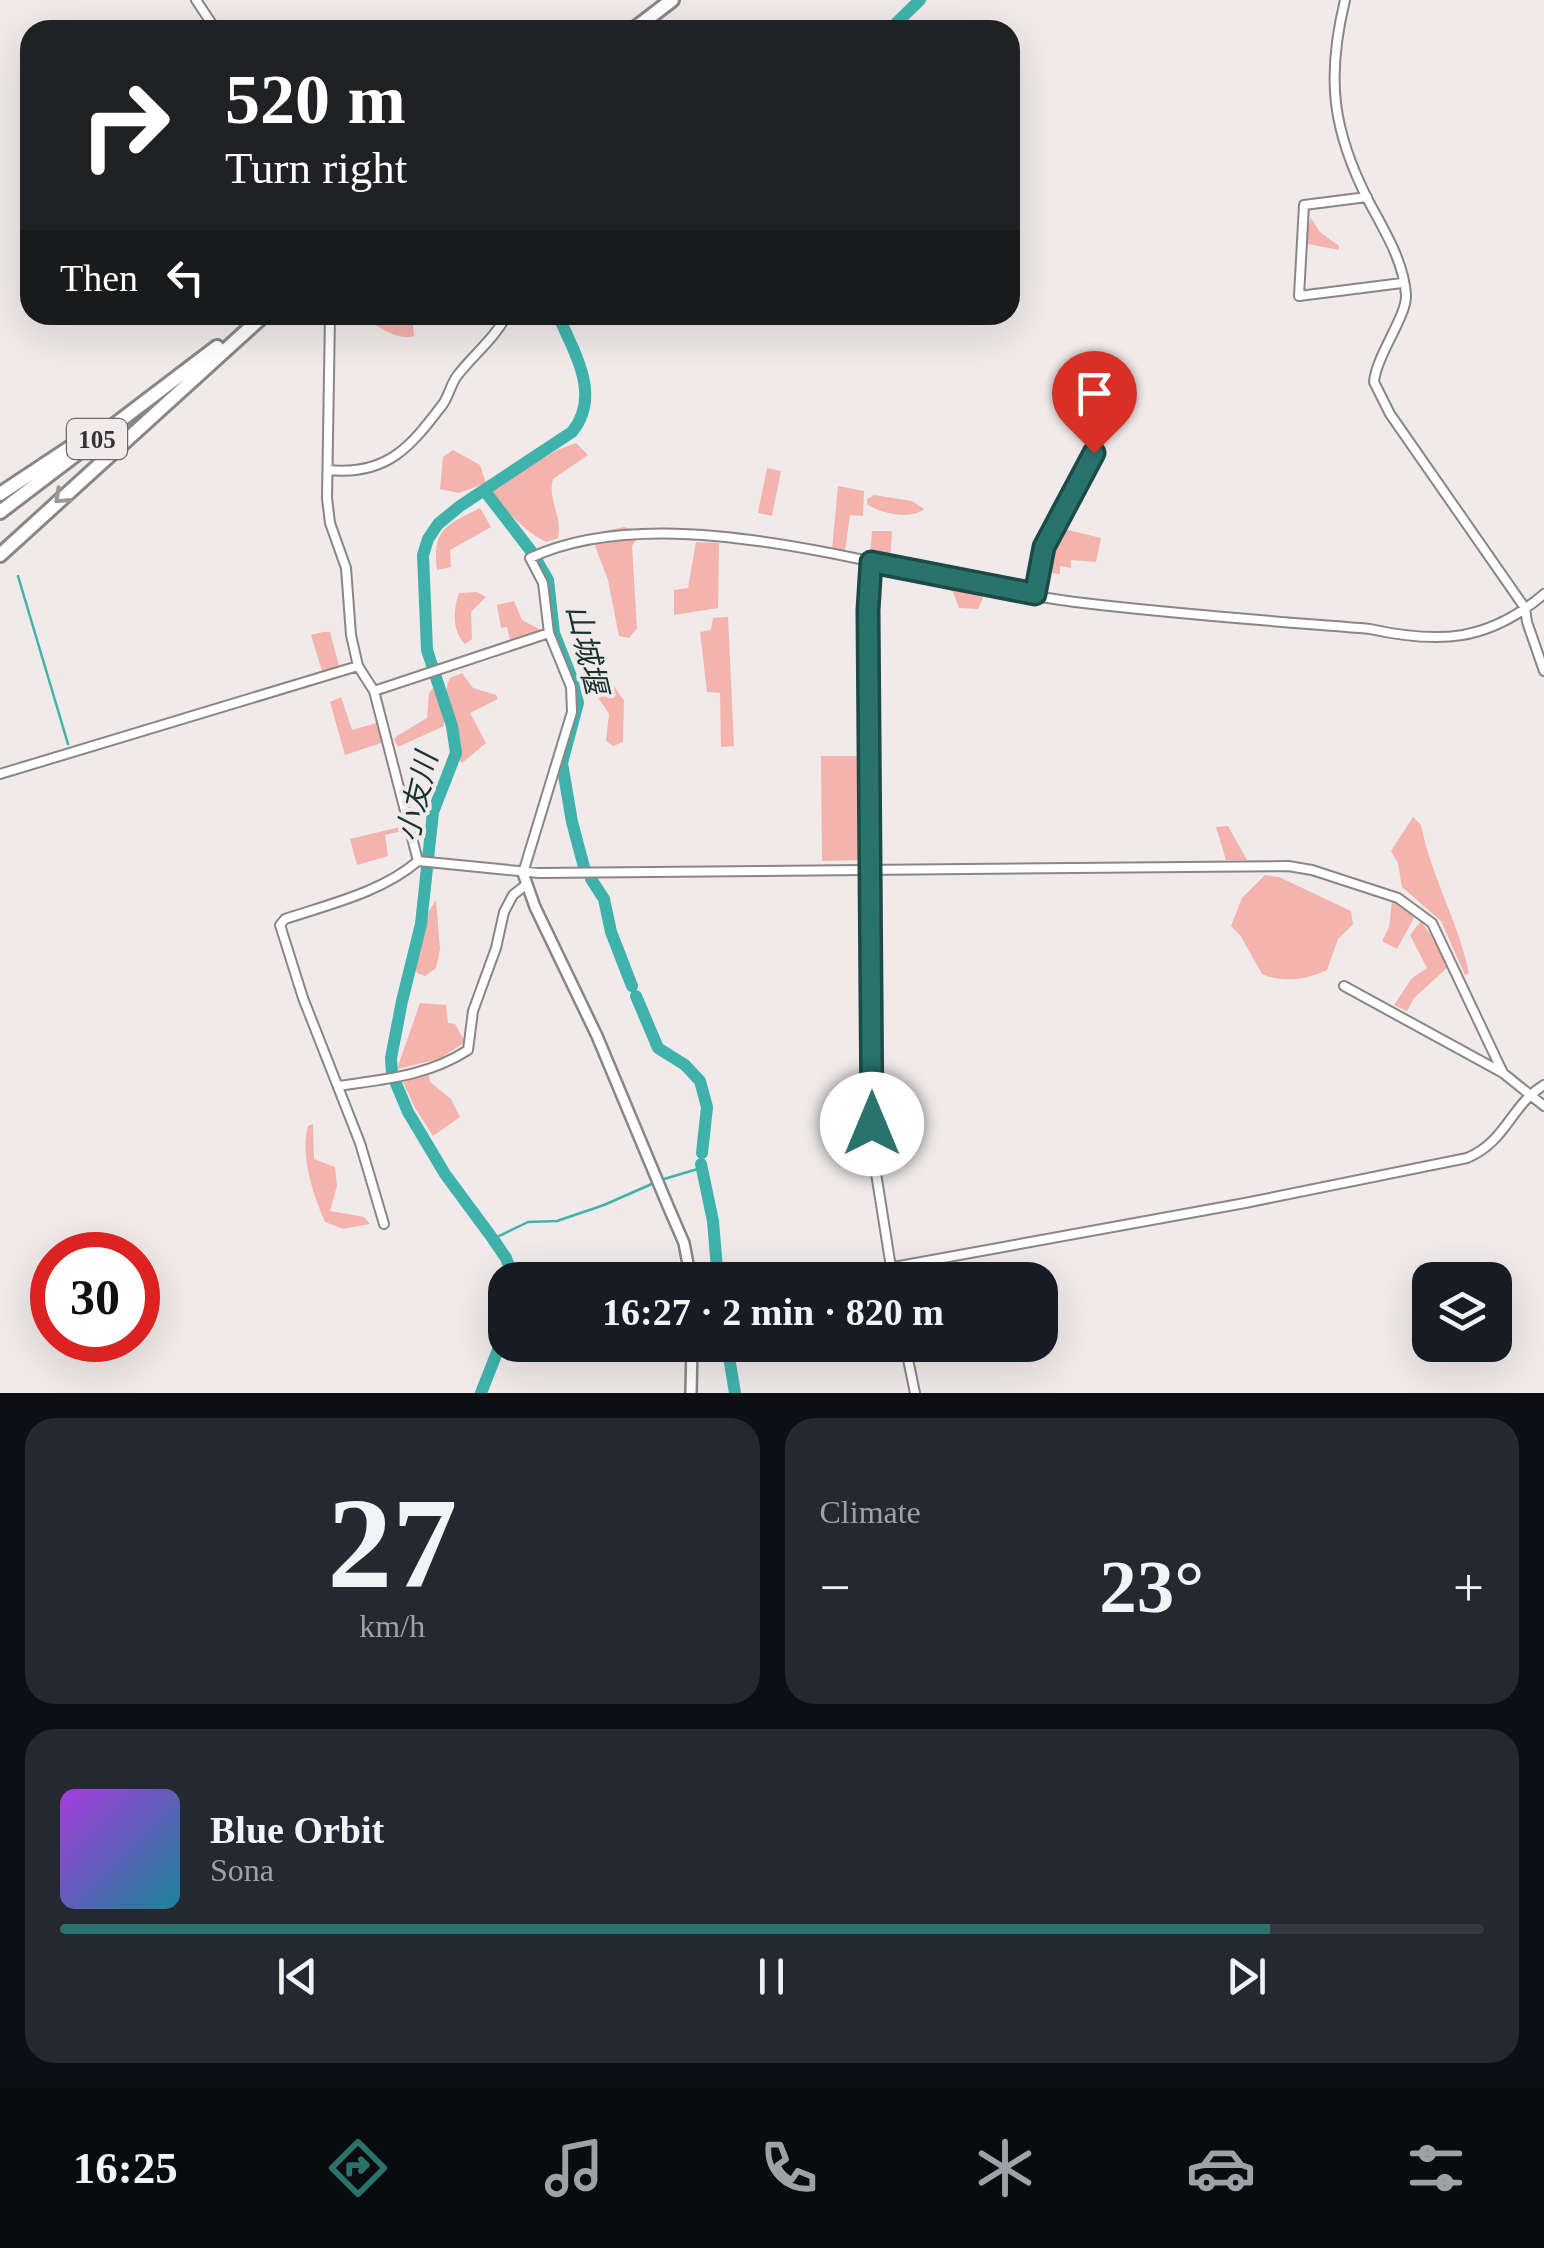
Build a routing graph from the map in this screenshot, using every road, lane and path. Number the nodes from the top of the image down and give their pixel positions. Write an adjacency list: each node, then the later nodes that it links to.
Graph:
1 (672, 0): 3 (highway)
2 (1345, 0): 4 (street)
3 (646, 20)
4 (1367, 198): 5 (street); 5 (street)
5 (1402, 283): 19 (street)
6 (248, 325): 10 (highway, 105)
7 (251, 325): 15 (highway, one-way to 15)
8 (330, 325): 12 (street)
9 (502, 325): 12 (street)
10 (193, 366): 13 (highway); 14 (highway, 105)
11 (1094, 453): 17 (street)
12 (328, 470): 21 (street)
13 (0, 494)
14 (0, 512)
15 (0, 555)
16 (871, 562): 17 (street); 20 (street); 26 (street)
17 (1035, 594): 19 (street)
18 (1544, 594): 19 (street)
19 (1525, 608): 22 (street)
20 (549, 633): 23 (street); 27 (street)
21 (358, 666): 23 (street); 24 (street)
22 (1544, 671)
23 (374, 690): 25 (street)
24 (0, 774)
25 (418, 860): 27 (street); 31 (street)
26 (872, 871): 27 (street); 29 (street); 36 (street)
27 (525, 878): 31 (street); 35 (street)
28 (1344, 986): 29 (street)
29 (1503, 1073): 32 (street)
30 (1544, 1085): 32 (street)
31 (339, 1086): 34 (street)
32 (1528, 1094): 33 (street); 37 (street)
33 (1544, 1106)
34 (384, 1224)
35 (686, 1262)
36 (890, 1262)
37 (919, 1262)
38 (692, 1362): 40 (street)
39 (909, 1362): 41 (street)
40 (691, 1393)
41 (914, 1393)

